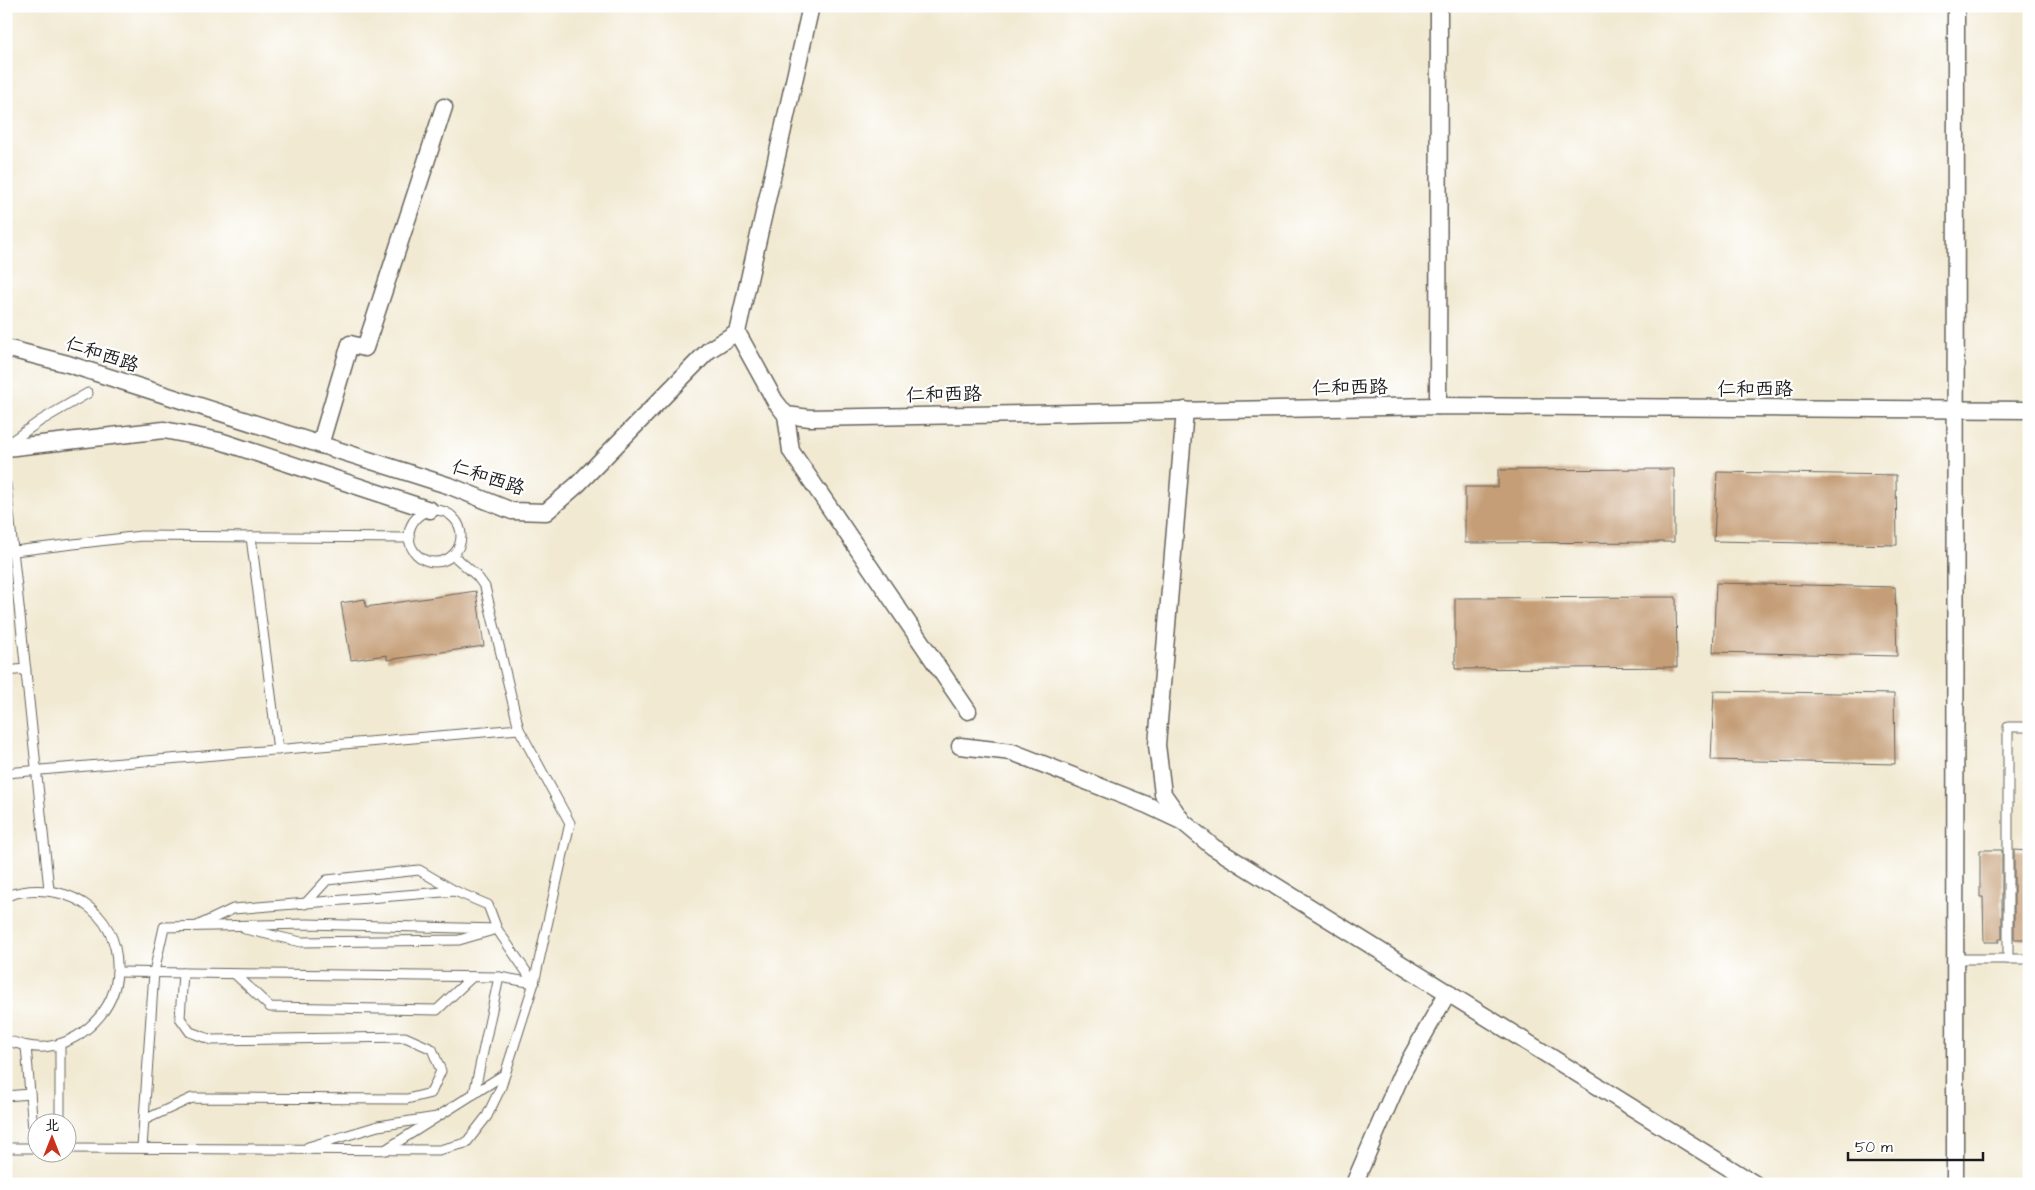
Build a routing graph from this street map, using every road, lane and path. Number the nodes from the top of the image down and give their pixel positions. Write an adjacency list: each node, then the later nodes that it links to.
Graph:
1 (811, 6): 5 (street)
2 (1439, 6): 8 (street)
3 (1956, 6): 11 (street)
4 (444, 108): 13 (street)
5 (737, 332): 12 (street); 13 (street, 仁和西路)
6 (6, 348): 13 (street, 仁和西路)
7 (88, 393): 14 (lane)
8 (1438, 406): 9 (street, 仁和西路); 11 (street, 仁和西路)
9 (1185, 410): 12 (street, 仁和西路); 30 (street)
10 (2029, 410): 11 (street, 仁和西路)
11 (1956, 411): 39 (street)
12 (786, 414): 23 (street)
13 (320, 445)
14 (6, 446): 16 (street)
15 (6, 484): 19 (lane)
16 (430, 510): 18 (lane); 20 (lane)
17 (252, 537): 18 (lane); 19 (lane); 27 (lane)
18 (410, 538): 20 (lane)
19 (10, 551): 21 (lane)
20 (453, 555): 25 (lane)
21 (26, 669): 22 (lane); 28 (lane)
22 (6, 671)
23 (968, 712)
24 (2029, 727): 40 (lane)
25 (519, 729): 27 (lane); 47 (lane)
26 (960, 746): 30 (street)
27 (278, 750): 28 (lane)
28 (36, 771): 29 (lane); 31 (lane)
29 (6, 773)
30 (1183, 822): 48 (street)
31 (49, 889): 33 (lane); 41 (lane)
32 (455, 891): 34 (lane); 34 (lane); 37 (lane)
33 (6, 896)
34 (305, 904): 36 (lane)
35 (231, 926): 36 (lane); 37 (lane); 37 (lane)
36 (194, 927): 42 (lane)
37 (497, 929): 47 (lane)
38 (2029, 958): 40 (lane)
39 (1954, 959): 40 (lane); 68 (street)
40 (2008, 959)
41 (117, 972): 42 (lane); 50 (lane)
42 (154, 972): 43 (lane); 59 (lane)
43 (183, 973): 44 (lane); 59 (lane)
44 (235, 974): 45 (lane); 45 (lane)
45 (472, 977): 46 (lane)
46 (499, 977): 47 (lane); 54 (lane)
47 (534, 983): 52 (lane)
48 (1448, 992): 66 (street); 67 (street)
49 (6, 1040): 51 (lane)
50 (60, 1044): 51 (lane); 57 (lane)
51 (26, 1046): 53 (lane)
52 (505, 1074): 54 (lane); 65 (lane)
53 (30, 1094): 55 (lane); 56 (lane)
54 (474, 1094): 58 (lane)
55 (6, 1096)
56 (32, 1112)
57 (60, 1112)
58 (437, 1117): 64 (lane); 65 (lane)
59 (144, 1120): 63 (lane)
60 (6, 1148): 61 (lane)
61 (28, 1148)
62 (78, 1148): 63 (lane)
63 (142, 1148): 64 (lane)
64 (298, 1150): 65 (lane)
65 (385, 1150)
66 (1354, 1184)
67 (1755, 1184)
68 (1954, 1184)

